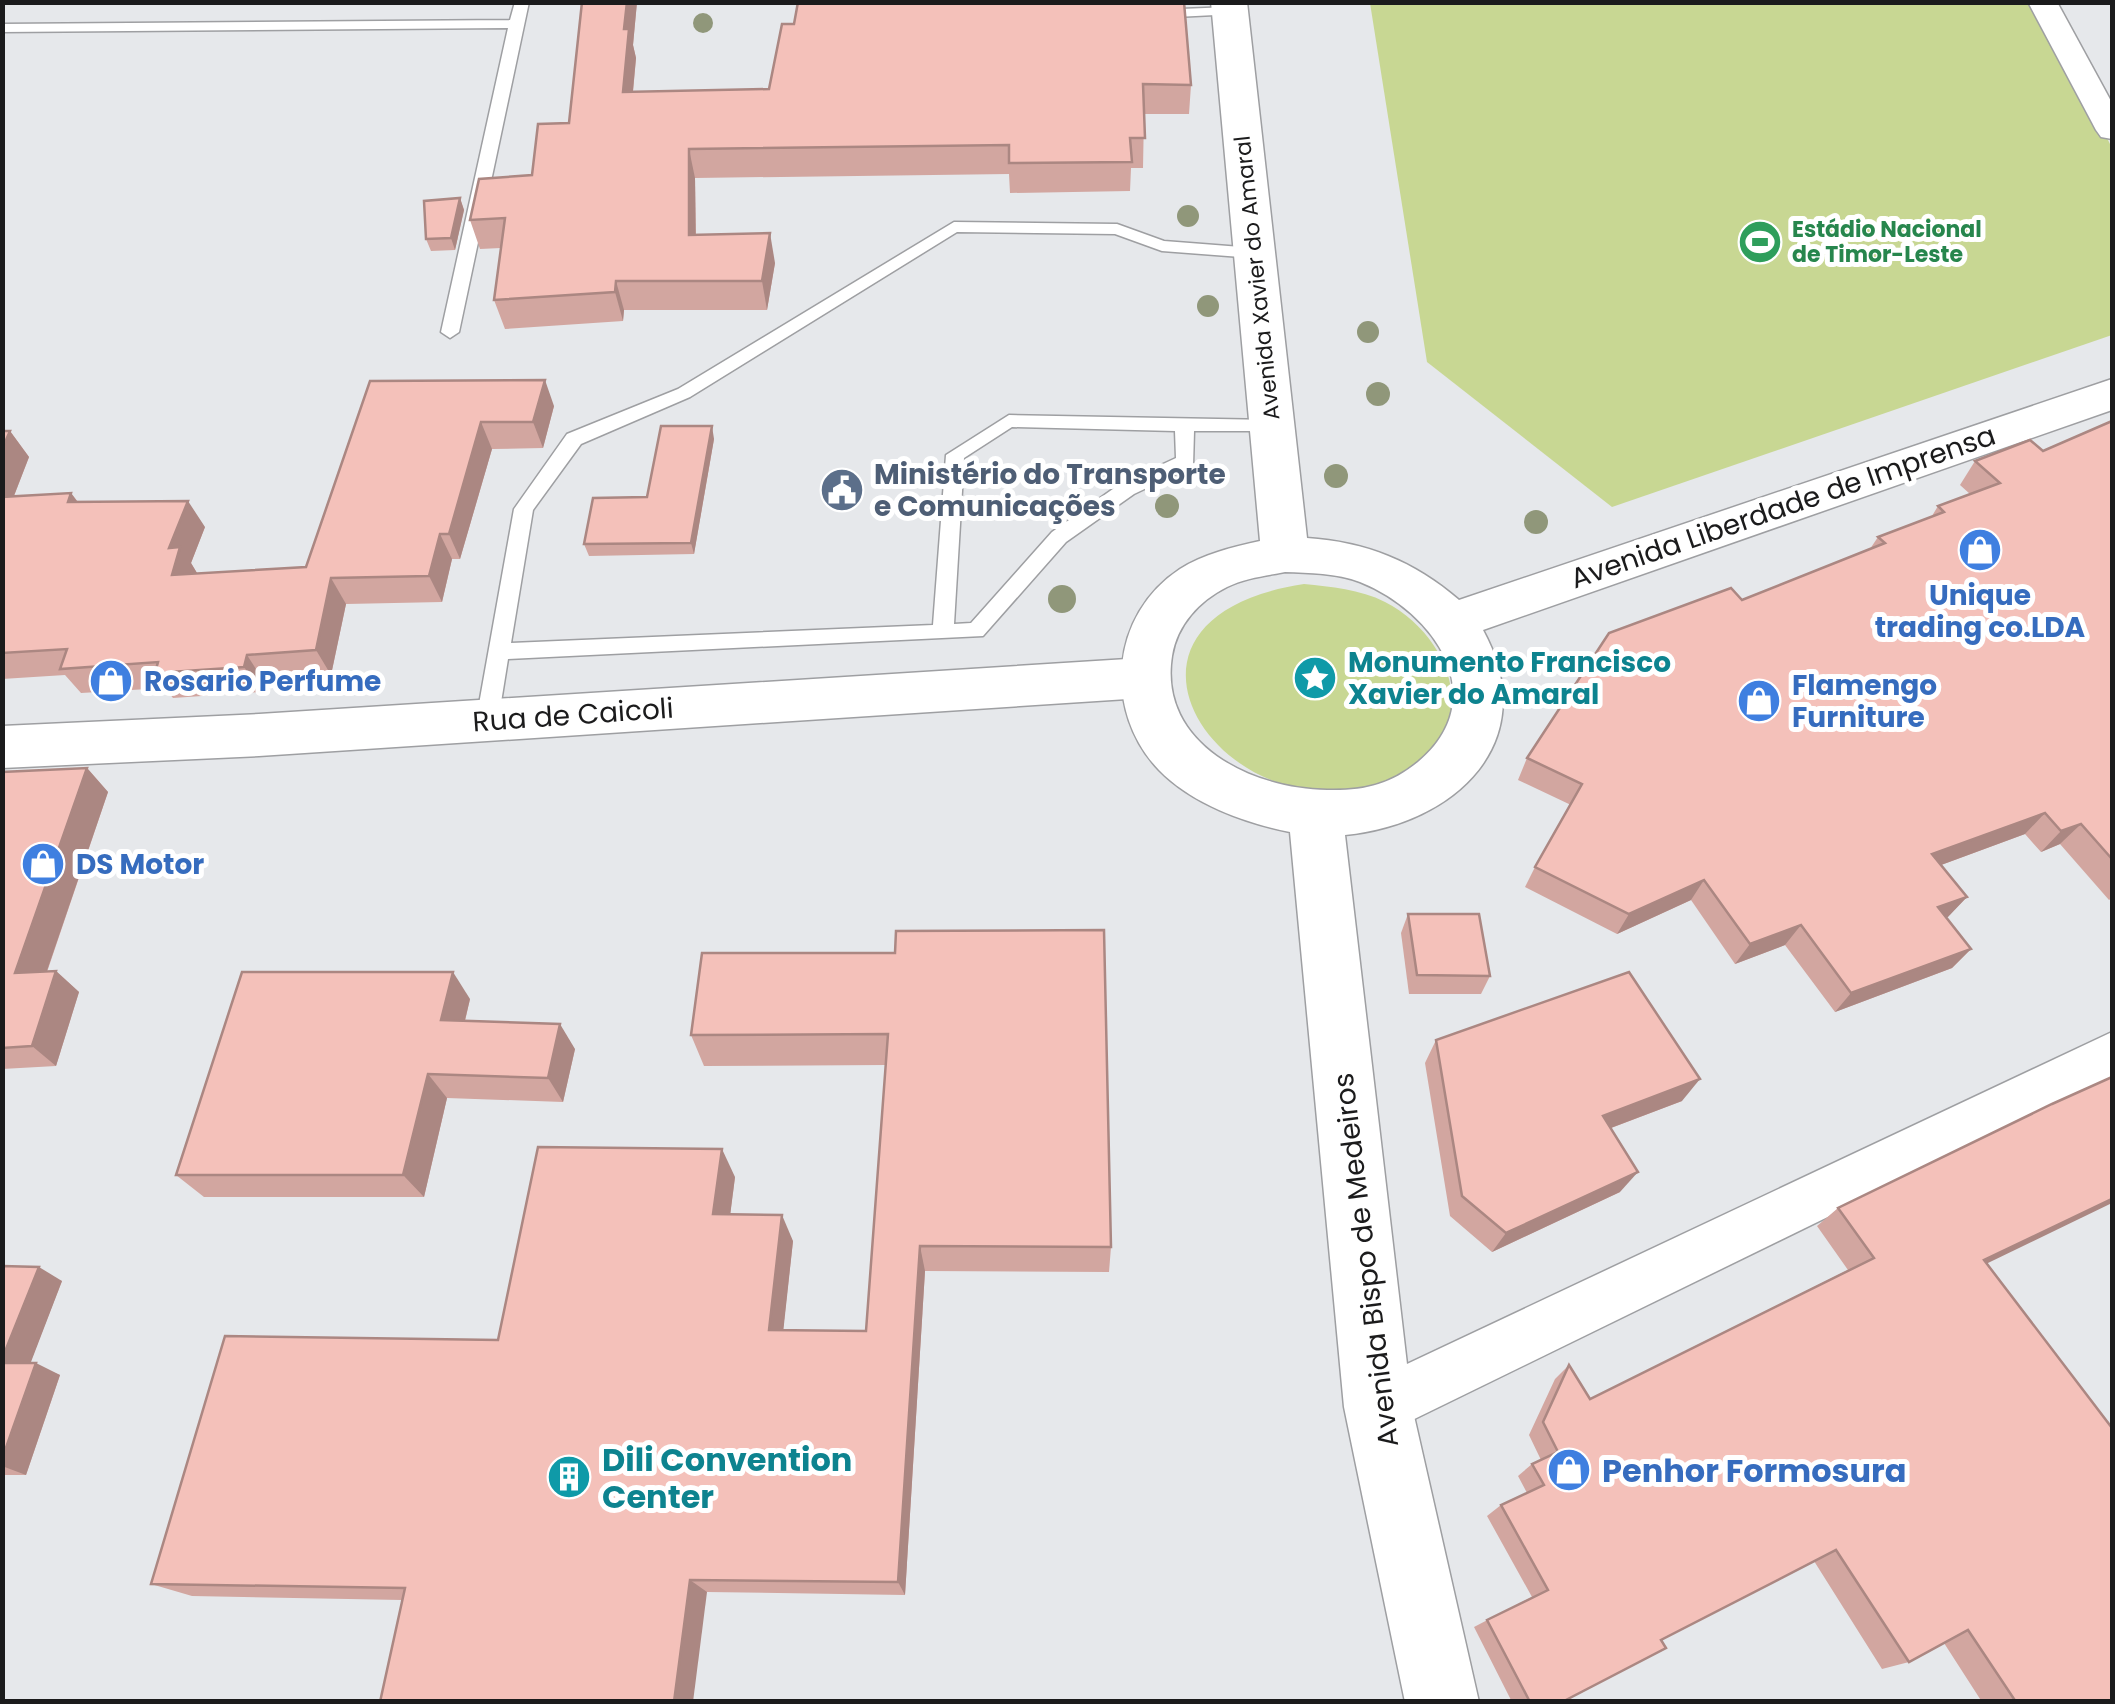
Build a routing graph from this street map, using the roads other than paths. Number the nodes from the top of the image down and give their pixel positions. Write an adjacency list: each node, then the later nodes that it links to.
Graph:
1 (522, 2): 5 (lane)
2 (2042, 2): 7 (street)
3 (1229, 7): 4 (lane); 8 (main road, Avenida Xavier do Amaral)
4 (1135, 15)
5 (516, 24): 6 (lane); 9 (lane)
6 (2, 28)
7 (2112, 130)
8 (1254, 253): 12 (main road, Avenida Xavier do Amaral); 16 (lane)
9 (450, 332)
10 (2112, 394): 14 (main road, Avenida Liberdade de Imprensa)
11 (1184, 424): 12 (lane); 15 (lane); 15 (lane)
12 (1272, 426): 13 (main road, Avenida Xavier do Amaral)
13 (1285, 554): 14 (main road); 17 (main road)
14 (1452, 621): 20 (main road)
15 (943, 632): 16 (lane)
16 (499, 651): 18 (lane)
17 (1143, 678): 18 (main road, Rua de Caicoli); 20 (main road)
18 (487, 720): 19 (main road, Rua de Caicoli)
19 (2, 746)
20 (1316, 815): 22 (main road, Avenida Bispo de Medeiros)
21 (2112, 1054): 22 (street)
22 (1378, 1406): 23 (main road, Avenida Bispo de Medeiros)
23 (1442, 1702)

